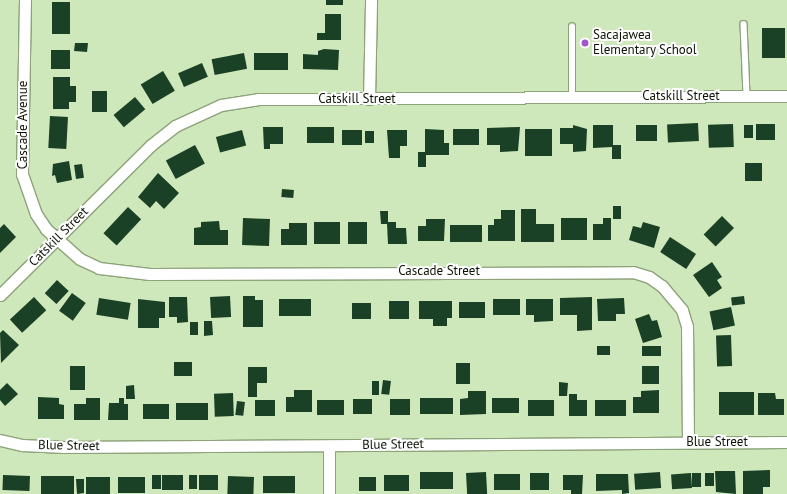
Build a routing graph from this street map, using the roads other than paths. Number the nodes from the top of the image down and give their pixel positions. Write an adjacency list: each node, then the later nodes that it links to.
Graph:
1 (25, 0): 9 (street, Cascade Avenue)
2 (371, 0): 8 (street)
3 (744, 24): 5 (lane)
4 (572, 27): 7 (lane)
5 (747, 96): 6 (street, Catskill Street); 7 (street, Catskill Street)
6 (787, 96)
7 (572, 97): 8 (street, Catskill Street)
8 (369, 99): 9 (street, Catskill Street)
9 (57, 239): 10 (street, Catskill Street); 12 (street, Cascade Street)
10 (0, 295)
11 (0, 440): 14 (street, Blue Street)
12 (688, 442): 13 (street, Blue Street); 14 (street, Blue Street)
13 (787, 442)
14 (329, 446): 15 (street)
15 (330, 494)

